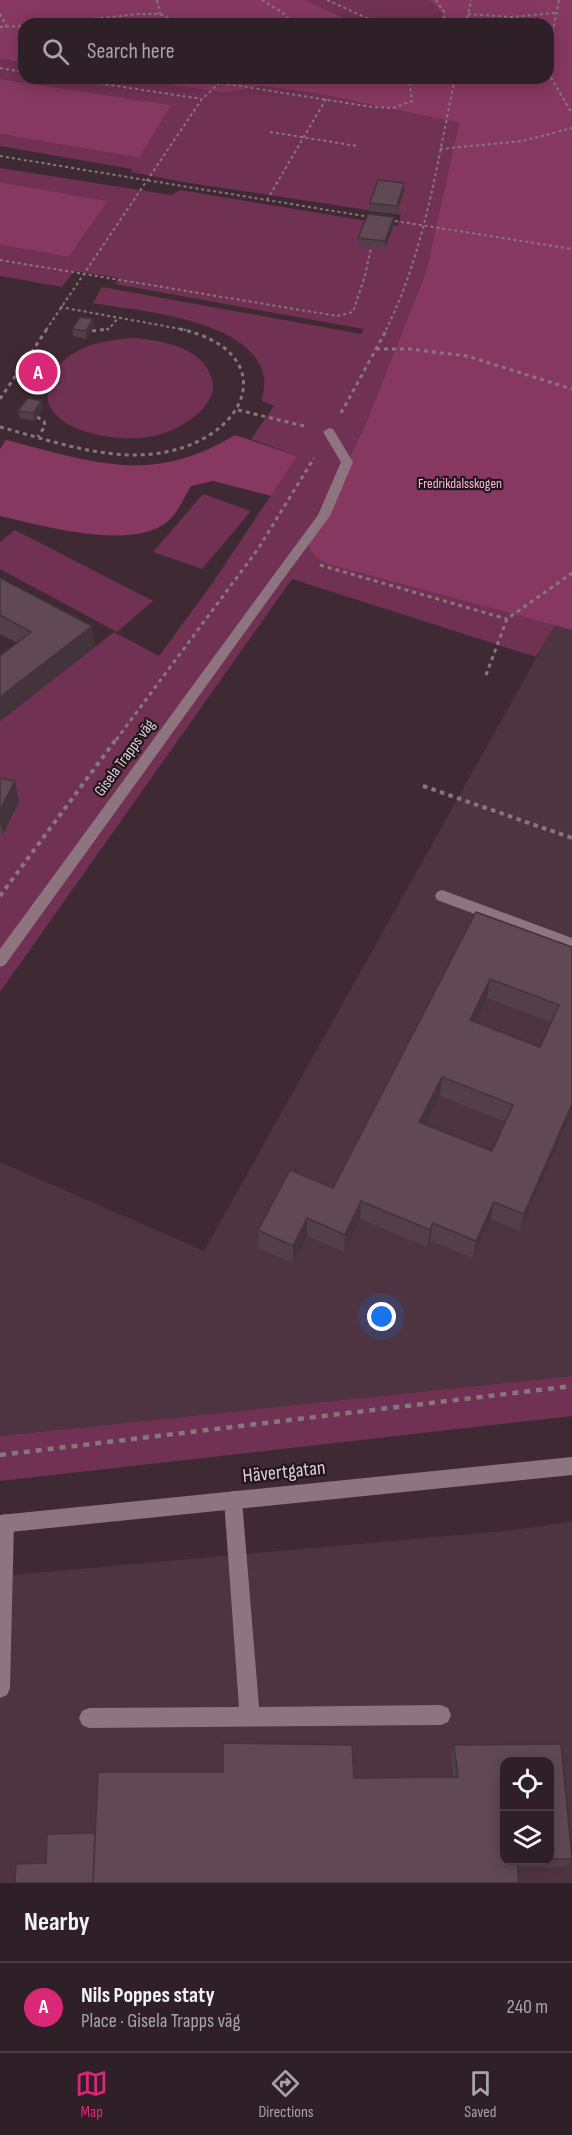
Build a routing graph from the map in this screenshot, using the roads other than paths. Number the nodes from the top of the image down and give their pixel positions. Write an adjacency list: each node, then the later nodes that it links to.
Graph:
1 (329, 432): 4 (street, Gisela Trapps väg)
2 (442, 896): 3 (street)
3 (572, 944)
4 (0, 961)
5 (572, 1466): 6 (street, Hävertgatan)
6 (233, 1500): 7 (street, Hävertgatan); 10 (street)
7 (2, 1523): 8 (street)
8 (0, 1688)
9 (441, 1715): 10 (street)
10 (250, 1716): 11 (street)
11 (89, 1718)

